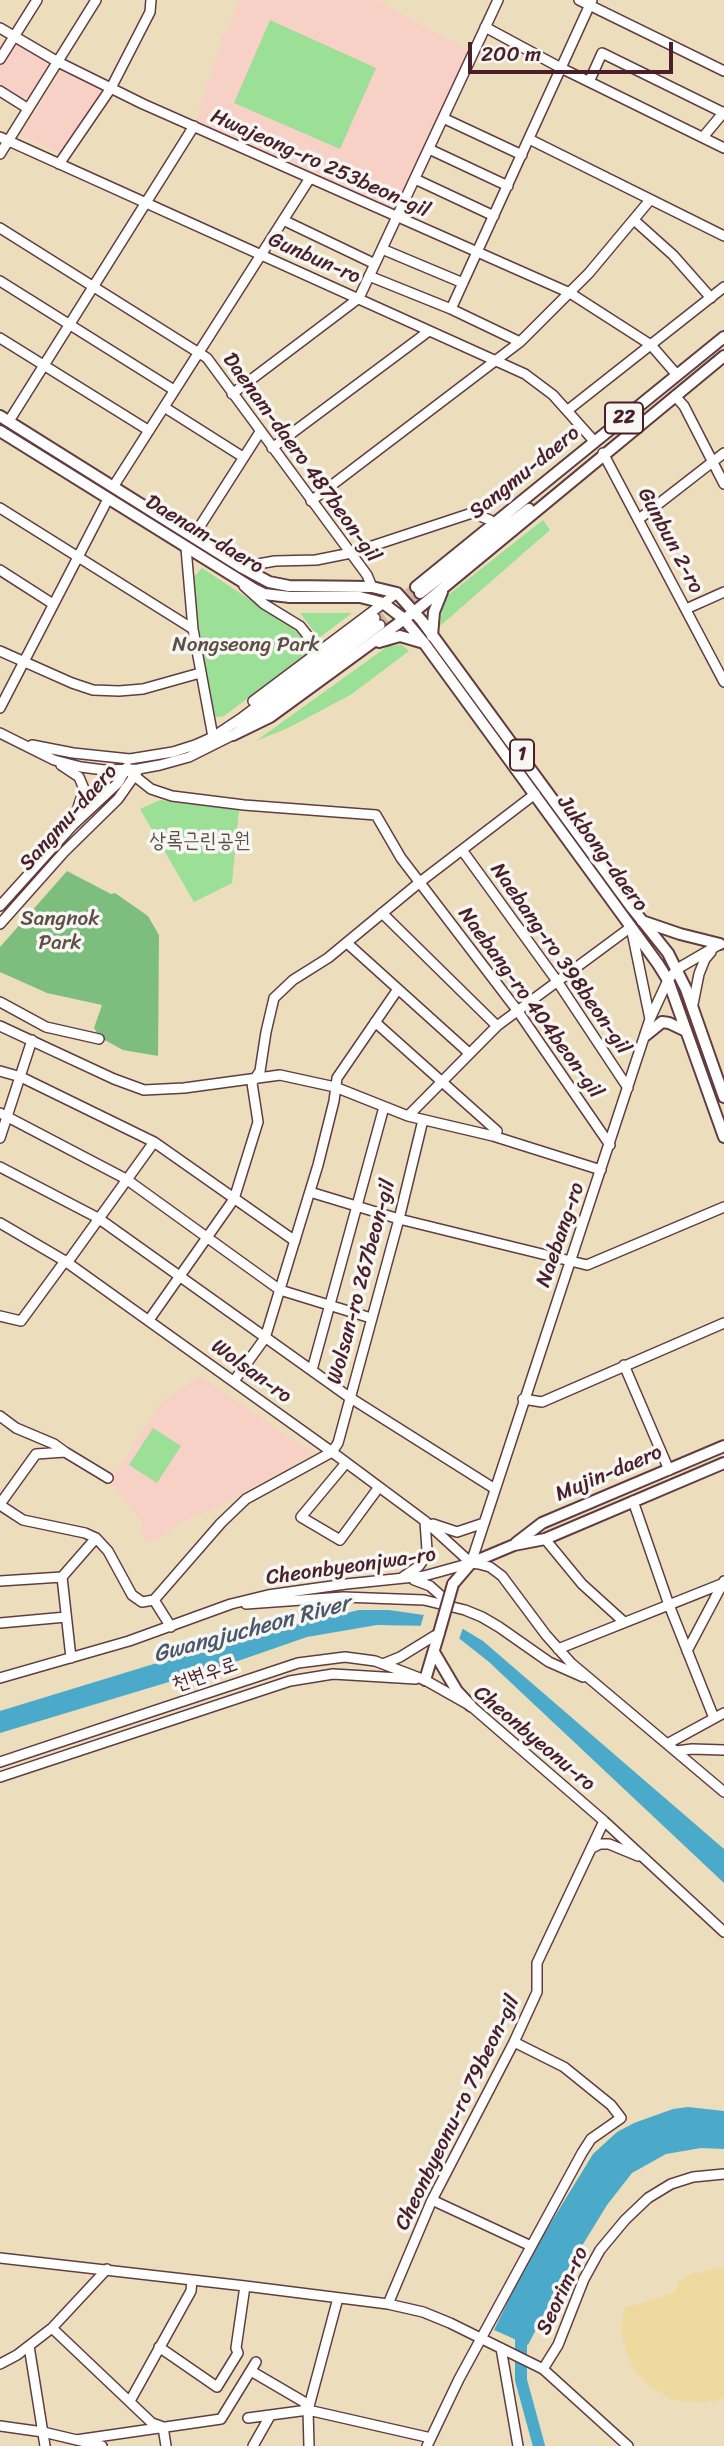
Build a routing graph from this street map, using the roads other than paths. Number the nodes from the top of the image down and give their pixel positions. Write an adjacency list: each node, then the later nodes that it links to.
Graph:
1 (37, 0): 9 (street)
2 (96, 0): 11 (street)
3 (150, 0): 15 (street)
4 (498, 0): 7 (street)
5 (579, 0): 6 (street)
6 (591, 3): 12 (street); 13 (street)
7 (485, 27): 12 (street); 19 (street)
8 (0, 28): 9 (street, Hwajeong-ro 253beon-gil)
9 (14, 36): 10 (street); 11 (street, Hwajeong-ro 253beon-gil)
10 (0, 59)
11 (58, 62): 15 (street, Hwajeong-ro 253beon-gil); 17 (street)
12 (561, 68): 14 (street); 23 (street)
13 (724, 71)
14 (589, 82): 18 (street); 21 (street)
15 (111, 88): 20 (street, Hwajeong-ro 253beon-gil); 28 (street)
16 (0, 91): 17 (street)
17 (27, 108): 22 (street)
18 (724, 113): 21 (street)
19 (443, 118): 25 (street); 27 (street)
20 (194, 126): 29 (street, Hwajeong-ro 253beon-gil); 33 (street)
21 (703, 137): 24 (street)
22 (4, 139): 26 (street); 28 (street, Gunbun-ro)
23 (529, 139): 27 (street); 32 (street)
24 (724, 148)
25 (429, 149): 30 (street); 31 (street)
26 (0, 154)
27 (522, 155): 31 (street)
28 (59, 163): 33 (street, Gunbun-ro)
29 (310, 178): 35 (street, Hwajeong-ro 253beon-gil); 36 (street)
30 (415, 179): 34 (street); 35 (street)
31 (508, 186): 34 (street)
32 (650, 200): 37 (street); 39 (street)
33 (147, 203): 42 (street, Gunbun-ro); 47 (street)
34 (494, 216): 41 (street)
35 (397, 217): 40 (street); 41 (street, Hwajeong-ro 253beon-gil)
36 (283, 220): 42 (street); 43 (street)
37 (634, 220): 49 (street); 51 (street)
38 (0, 228): 47 (street, Daenam-daero 487beon-gil)
39 (724, 236)
40 (382, 249): 43 (street); 46 (street)
41 (477, 253): 46 (street); 49 (street, Hwajeong-ro 253beon-gil)
42 (262, 254): 50 (street, Gunbun-ro); 59 (street)
43 (375, 264): 44 (street)
44 (369, 276): 50 (street); 52 (street)
45 (0, 281): 53 (street)
46 (463, 283): 52 (street)
47 (93, 287): 53 (street); 59 (street, Daenam-daero 487beon-gil)
48 (724, 287): 51 (street)
49 (570, 293): 57 (street); 58 (street, Hwajeong-ro 253beon-gil)
50 (359, 298): 54 (street, Gunbun-ro); 65 (street)
51 (710, 298): 58 (street)
52 (452, 309): 57 (street)
53 (69, 325): 62 (street); 64 (street)
54 (429, 331): 61 (street, Gunbun-ro); 74 (street)
55 (724, 337): 63 (main road, Sangmu-daero / 22)
56 (0, 338): 62 (street)
57 (520, 342): 61 (street)
58 (651, 345): 63 (street, Hwajeong-ro 253beon-gil); 68 (street)
59 (198, 352): 64 (street); 65 (street, Daenam-daero 487beon-gil)
60 (724, 356): 66 (main road, Sangmu-daero / 22)
61 (496, 360): 68 (street, Gunbun-ro); 82 (street)
62 (44, 365): 69 (street); 70 (street)
63 (677, 375): 73 (main road, Sangmu-daero / 22)
64 (174, 390): 67 (street)
65 (232, 394): 71 (street, Daenam-daero 487beon-gil)
66 (675, 396): 75 (main road, Sangmu-daero / 22); 78 (street)
67 (164, 407): 70 (street); 77 (street)
68 (568, 410): 73 (street, Gunbun-ro)
69 (4, 419): 80 (main road, Daenam-daero / 1)
70 (148, 430): 80 (street)
71 (260, 432): 74 (street, Daenam-daero 487beon-gil); 77 (street)
72 (2, 437): 81 (main road, Daenam-daero / 1)
73 (594, 442): 83 (main road, Sangmu-daero / 22)
74 (272, 449): 82 (street, Daenam-daero 487beon-gil)
75 (603, 453): 84 (main road, Sangmu-daero / 22); 86 (street, Gunbun 2-ro)
76 (724, 453): 78 (street)
77 (243, 457): 88 (street)
78 (712, 462): 79 (street); 86 (street)
79 (724, 484)
80 (113, 487): 88 (main road, Daenam-daero / 1)
81 (108, 499): 89 (main road, Daenam-daero / 1); 91 (street)
82 (311, 500): 90 (street, Daenam-daero 487beon-gil)
83 (524, 500): 84 (main road, Sangmu-daero); 87 (main road, 22)
84 (542, 507): 95 (main road, 22)
85 (0, 508): 91 (street)
86 (639, 519): 100 (street, Gunbun 2-ro)
87 (490, 520): 90 (street, Sangmu-daero); 97 (main road, 22)
88 (193, 537): 93 (main road, Daenam-daero / 1)
89 (186, 548): 93 (main road, Daenam-daero / 1); 103 (street)
90 (351, 553): 93 (street, Sangmu-daero); 94 (street, Daenam-daero 487beon-gil)
91 (78, 556): 99 (street); 103 (street)
92 (0, 570): 99 (street)
93 (238, 573): 94 (main road, Daenam-daero / 1); 98 (main road, Daenam-daero / 1); 107 (street)
94 (372, 587): 97 (main road, Daenam-daero / 1)
95 (445, 587): 101 (main road, 22); 104 (main road)
96 (724, 592): 100 (street)
97 (397, 593): 98 (street, Sangmu-daero); 101 (main road, Jukbong-daero / 1)
98 (383, 603): 102 (main road, Daenam-daero / 1); 107 (street, Sangmu-daero)
99 (52, 604): 108 (street)
100 (686, 609): 110 (street, Gunbun 2-ro)
101 (414, 612): 102 (main road, 22); 104 (main road, Jukbong-daero / 1)
102 (404, 619): 104 (main road, Jukbong-daero / 1); 105 (main road)
103 (193, 629): 109 (street)
104 (428, 640): 105 (main road); 120 (main road, Jukbong-daero / 1); 126 (main road, Jukbong-daero / 1)
105 (367, 647): 113 (main road)
106 (0, 650): 108 (street)
107 (320, 650): 114 (street, Sangmu-daero)
108 (23, 660): 109 (street); 111 (street)
109 (200, 673): 114 (street)
110 (724, 682)
111 (0, 708)
112 (0, 733): 115 (street)
113 (233, 735): 114 (street, Sangmu-daero); 119 (street, Sangmu-daero)
114 (213, 737): 116 (street, Sangmu-daero)
115 (21, 743): 117 (street); 118 (street)
116 (143, 758): 117 (street, Sangmu-daero); 119 (street, Sangmu-daero)
117 (130, 759): 119 (street, Sangmu-daero)
118 (54, 760): 119 (street); 121 (street)
119 (133, 772): 121 (street, Sangmu-daero); 123 (street, Naebang-ro 404beon-gil); 129 (street, Sangmu-daero)
120 (535, 794): 122 (street); 124 (main road, Jukbong-daero / 1)
121 (72, 825): 125 (street, Sangmu-daero)
122 (462, 850): 123 (street); 135 (street, Naebang-ro 398beon-gil)
123 (420, 882): 127 (street); 139 (street, Naebang-ro 404beon-gil)
124 (614, 903): 126 (main road); 130 (main road, Jukbong-daero / 1)
125 (0, 906)
126 (632, 908): 128 (main road, Jukbong-daero / 1)
127 (382, 913): 131 (street); 143 (street)
128 (642, 921): 132 (main road); 133 (main road, Jukbong-daero / 1)
129 (0, 924)
130 (631, 928): 134 (main road, Jukbong-daero / 1); 135 (street); 140 (street)
131 (347, 943): 136 (street); 152 (street)
132 (722, 943): 133 (street); 138 (street)
133 (676, 967): 134 (street); 138 (main road, Jukbong-daero / 1)
134 (665, 976): 140 (street, Naebang-ro); 144 (main road, Jukbong-daero / 1)
135 (557, 981): 139 (street); 155 (street, Naebang-ro 398beon-gil)
136 (398, 989): 141 (street); 148 (street)
137 (0, 1002): 146 (street)
138 (692, 1009): 150 (main road, Jukbong-daero / 1)
139 (517, 1010): 143 (street); 165 (street, Naebang-ro 404beon-gil)
140 (650, 1019): 145 (street, Naebang-ro)
141 (375, 1022): 153 (street); 154 (street)
142 (0, 1026): 147 (street)
143 (497, 1026): 148 (street)
144 (686, 1031): 145 (main road); 162 (main road, Jukbong-daero / 1)
145 (646, 1035): 155 (street, Naebang-ro)
146 (99, 1038)
147 (32, 1040): 151 (street); 152 (street)
148 (469, 1053): 153 (street)
149 (0, 1071): 151 (street)
150 (720, 1075): 156 (main road, Jukbong-daero / 1)
151 (21, 1077): 158 (street); 164 (street)
152 (257, 1078): 154 (street); 170 (street)
153 (443, 1080): 159 (street); 161 (street)
154 (335, 1087): 157 (street); 169 (street)
155 (628, 1088): 165 (street, Naebang-ro)
156 (724, 1097)
157 (384, 1107): 159 (street); 171 (street)
158 (4, 1115): 163 (street); 168 (street)
159 (408, 1116): 160 (street)
160 (423, 1120): 161 (street); 174 (street, Wolsan-ro 267beon-gil)
161 (493, 1136): 167 (street)
162 (724, 1137)
163 (0, 1138)
164 (154, 1142): 168 (street); 170 (street)
165 (610, 1145): 167 (street, Naebang-ro)
166 (0, 1167): 173 (street)
167 (601, 1170): 179 (street, Naebang-ro)
168 (126, 1179): 173 (street); 176 (street)
169 (310, 1192): 171 (street); 177 (street)
170 (234, 1199): 176 (street); 177 (street)
171 (357, 1206): 174 (street); 182 (street)
172 (724, 1207): 179 (street)
173 (98, 1218): 178 (street); 180 (street)
174 (399, 1219): 179 (street); 184 (street, Wolsan-ro 267beon-gil)
175 (0, 1223): 178 (street, Wolsan-ro)
176 (208, 1238): 180 (street); 181 (street)
177 (295, 1241): 181 (street)
178 (66, 1262): 183 (street); 185 (street, Wolsan-ro)
179 (570, 1262): 192 (street, Naebang-ro)
180 (181, 1278): 185 (street); 187 (street)
181 (280, 1290): 182 (street); 187 (street)
182 (330, 1306): 184 (street); 189 (street)
183 (0, 1315)
184 (371, 1318): 191 (street, Wolsan-ro 267beon-gil)
185 (149, 1321): 190 (street, Wolsan-ro)
186 (724, 1323): 188 (street)
187 (265, 1338): 189 (street); 190 (street)
188 (624, 1365): 192 (street); 199 (street)
189 (312, 1370): 191 (street)
190 (234, 1381): 196 (street, Wolsan-ro)
191 (349, 1397): 196 (street, Wolsan-ro 267beon-gil); 202 (street)
192 (523, 1399): 202 (street, Naebang-ro)
193 (0, 1416): 195 (street)
194 (724, 1446): 199 (main road, Mujin-daero)
195 (65, 1452): 200 (street); 204 (street)
196 (332, 1452): 197 (street, Wolsan-ro); 215 (street)
197 (346, 1463): 201 (street, Wolsan-ro); 201 (street)
198 (724, 1463): 203 (main road, Mujin-daero)
199 (669, 1470): 209 (main road, Mujin-daero)
200 (108, 1478)
201 (379, 1487): 205 (street, Wolsan-ro)
202 (495, 1489): 206 (street, Naebang-ro)
203 (633, 1501): 208 (main road, Mujin-daero); 218 (street)
204 (0, 1505): 207 (street)
205 (425, 1521): 206 (street); 210 (street, Wolsan-ro); 212 (street)
206 (484, 1523): 210 (street, Naebang-ro)
207 (96, 1538): 211 (street); 215 (street)
208 (545, 1539): 209 (main road, Mujin-daero); 220 (street)
209 (514, 1545): 210 (main road, Mujin-daero)
210 (471, 1563): 212 (street, Cheonbyeonjwa-ro); 216 (main road, Mujin-daero, bridge); 224 (street, Cheonbyeonjwa-ro)
211 (62, 1577): 213 (street); 219 (street)
212 (402, 1578): 216 (street); 217 (street, Cheonbyeonjwa-ro)
213 (0, 1581)
214 (724, 1582): 218 (street); 225 (street)
215 (154, 1600): 222 (street)
216 (448, 1602): 223 (main road, bridge)
217 (231, 1604): 222 (street, Cheonbyeonjwa-ro); 231 (street, Cheonbyeonjwa-ro)
218 (670, 1605): 220 (street); 225 (street)
219 (66, 1617): 221 (street); 227 (street)
220 (624, 1622): 224 (street)
221 (0, 1623)
222 (171, 1627): 227 (street, Cheonbyeonjwa-ro)
223 (439, 1633): 226 (main road); 228 (street)
224 (558, 1649): 231 (street, Cheonbyeonjwa-ro)
225 (687, 1651): 234 (street)
226 (433, 1652): 230 (main road); 232 (main road)
227 (71, 1658): 229 (street, Cheonbyeonjwa-ro)
228 (383, 1664): 230 (street, 천변우로); 238 (street, 천변우로)
229 (0, 1678)
230 (425, 1680): 232 (street, Cheonbyeonu-ro); 239 (street, Cheonbyeonu-ro)
231 (591, 1680): 235 (street, Cheonbyeonjwa-ro)
232 (471, 1706): 241 (street, Cheonbyeonu-ro)
233 (724, 1713): 234 (street)
234 (714, 1718): 235 (street)
235 (667, 1744): 237 (street, Cheonbyeonjwa-ro)
236 (724, 1750): 237 (street)
237 (676, 1751): 240 (street, Cheonbyeonjwa-ro)
238 (0, 1762)
239 (0, 1777)
240 (724, 1792)
241 (604, 1821): 242 (street, Cheonbyeonu-ro 79beon-gil); 243 (street, Cheonbyeonu-ro)
242 (592, 1848): 243 (street); 245 (street, Cheonbyeonu-ro 79beon-gil)
243 (646, 1859): 244 (street, Cheonbyeonu-ro)
244 (724, 1932)
245 (514, 2042): 247 (street, Cheonbyeonu-ro 79beon-gil); 248 (street)
246 (724, 2174): 261 (street, Seorim-ro)
247 (432, 2200): 248 (street); 254 (street, Cheonbyeonu-ro 79beon-gil)
248 (531, 2246): 256 (street)
249 (0, 2258): 250 (street)
250 (107, 2269): 251 (street); 255 (street)
251 (192, 2280): 252 (street); 258 (street)
252 (245, 2286): 253 (street); 258 (street)
253 (338, 2298): 254 (street); 263 (street)
254 (388, 2304): 256 (street)
255 (52, 2328): 257 (street); 262 (street)
256 (482, 2339): 259 (street); 270 (street)
257 (29, 2346): 260 (street); 268 (street)
258 (159, 2347): 262 (street)
259 (501, 2348): 261 (street); 276 (street)
260 (0, 2364)
261 (542, 2368): 277 (street)
262 (130, 2401): 267 (street)
263 (308, 2410): 264 (street); 267 (street); 270 (street); 275 (street)
264 (270, 2416): 265 (street); 274 (street)
265 (248, 2418)
266 (0, 2426): 268 (street)
267 (163, 2427): 269 (street); 273 (street)
268 (43, 2432): 269 (street); 271 (street)
269 (76, 2440): 272 (street)
270 (429, 2442)
271 (45, 2446)
272 (102, 2446)
273 (166, 2446)
274 (253, 2446)
275 (309, 2446)
276 (518, 2446)
277 (628, 2446)

